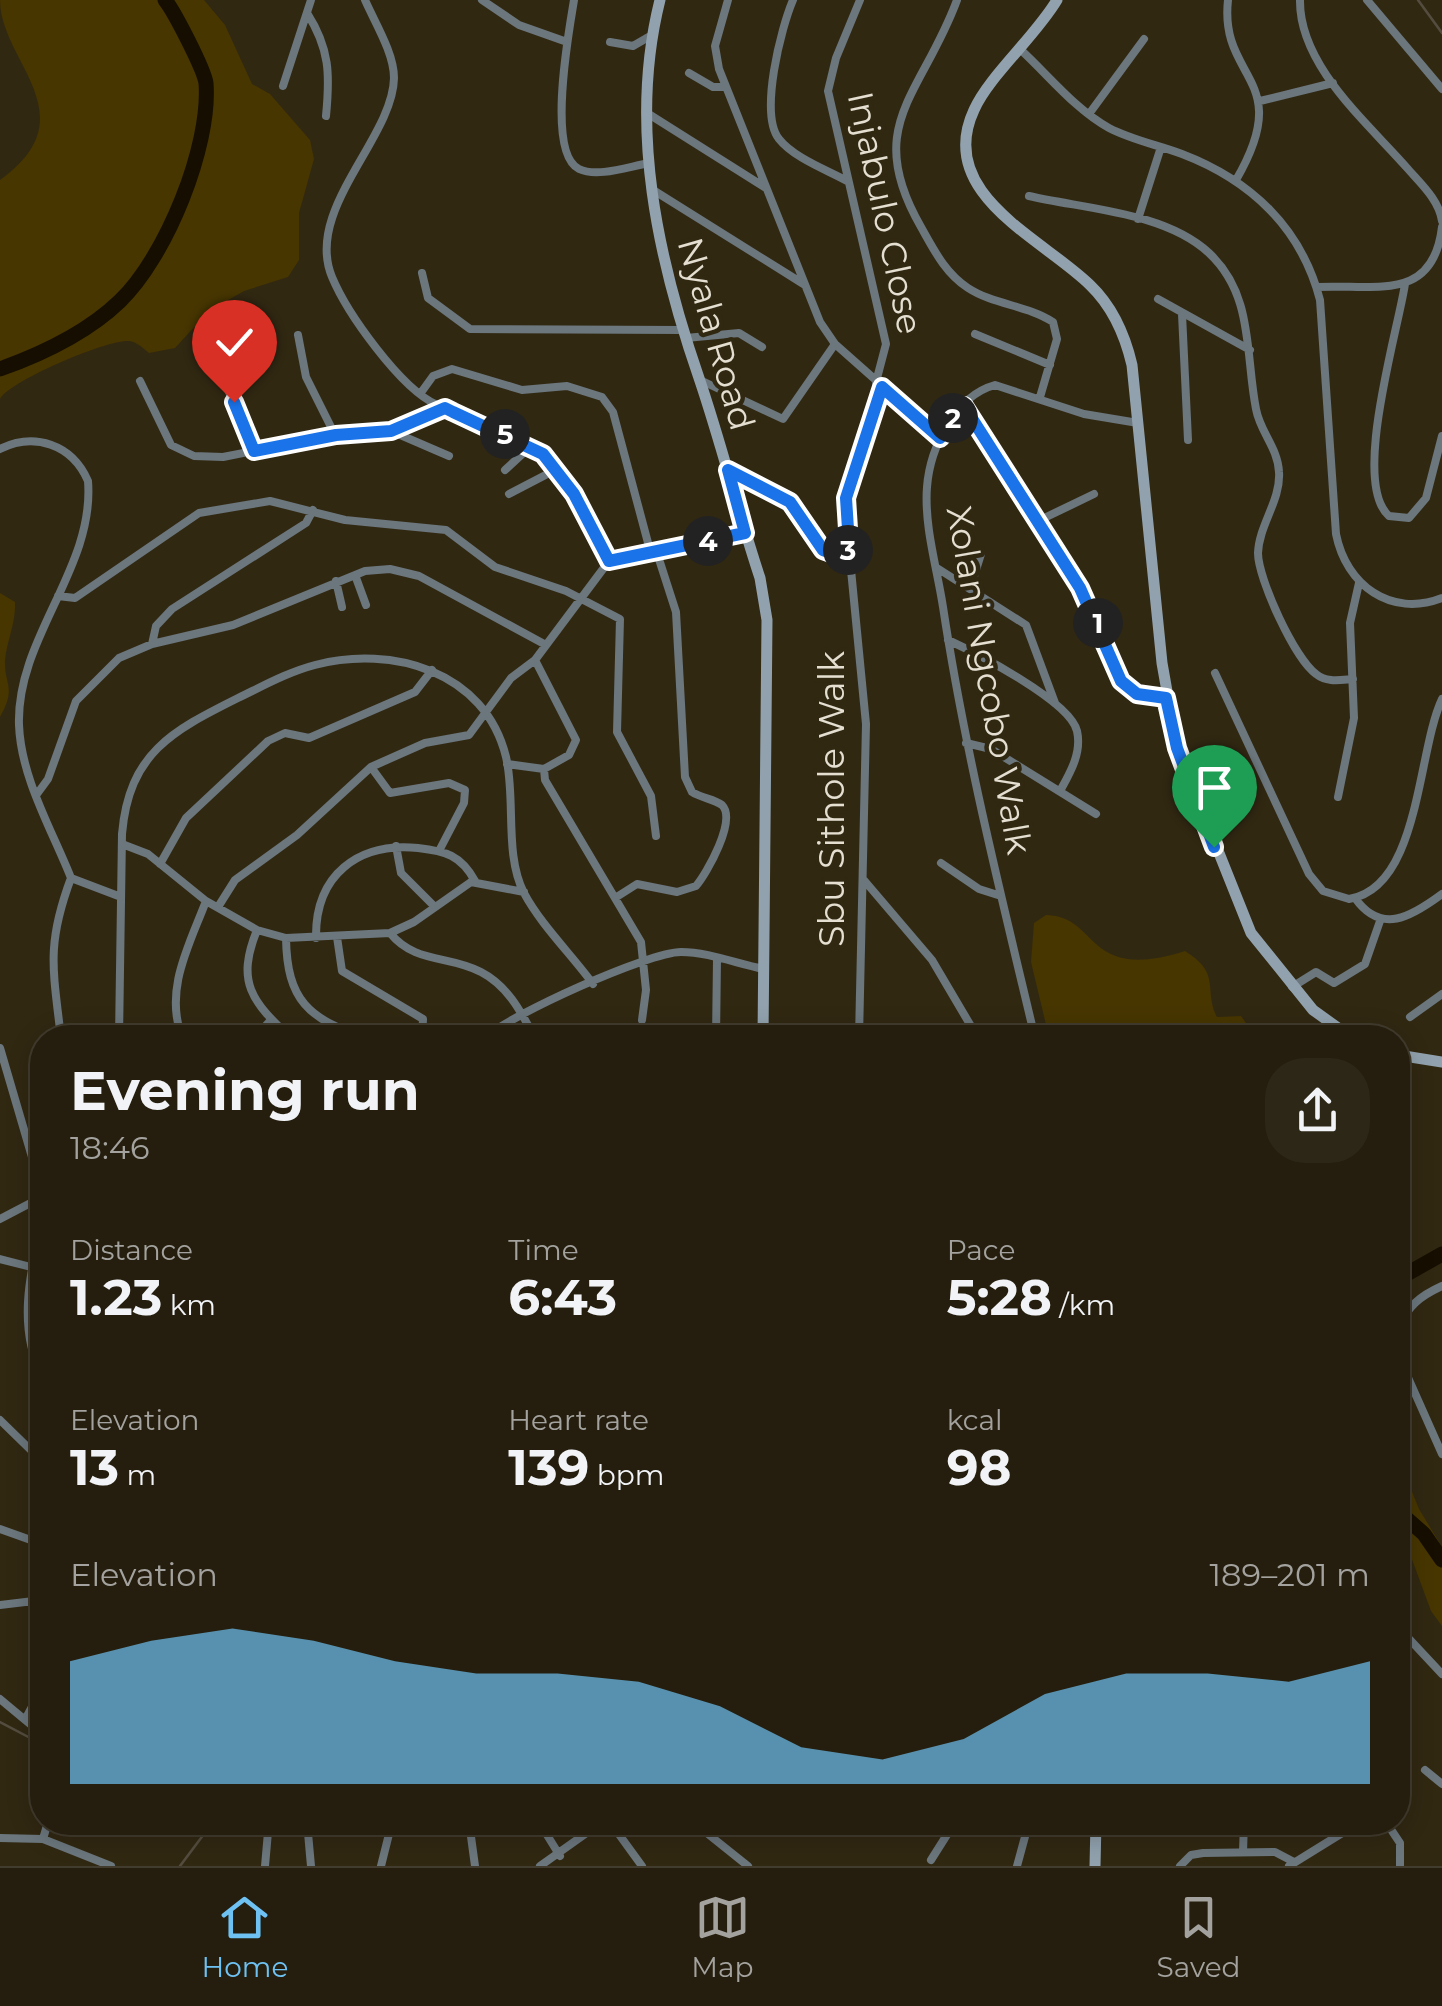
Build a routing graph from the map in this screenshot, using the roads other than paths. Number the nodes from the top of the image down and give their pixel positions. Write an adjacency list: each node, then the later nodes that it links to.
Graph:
1 (312, 0): 14 (street)
2 (365, 0): 55 (street)
3 (482, 0): 17 (street)
4 (574, 0): 17 (street)
5 (660, 0): 15 (street, Nyala Road)
6 (728, 0): 23 (street)
7 (793, 0): 31 (street)
8 (860, 0): 31 (street, Injabulo Close)
9 (958, 0): 51 (street)
10 (1057, 0): 19 (street)
11 (1228, 0): 25 (street)
12 (1300, 0): 21 (street)
13 (1366, 0): 24 (street)
14 (307, 13): 22 (street); 28 (street)
15 (652, 35): 18 (street); 26 (street, Nyala Road)
16 (1144, 39): 27 (street)
17 (567, 42): 30 (street)
18 (610, 42)
19 (1022, 51): 27 (street); 59 (street)
20 (689, 74): 23 (street)
21 (1333, 83): 25 (street); 37 (street)
22 (283, 86)
23 (726, 86): 33 (street)
24 (1442, 89)
25 (1260, 101): 32 (street)
26 (647, 114): 30 (street, Nyala Road); 33 (street)
27 (1090, 114): 29 (street)
28 (326, 116)
29 (1161, 147): 32 (street); 36 (street)
30 (650, 163): 34 (street, Nyala Road)
31 (847, 180): 54 (street, Injabulo Close)
32 (1236, 180): 41 (street)
33 (768, 188): 40 (street)
34 (653, 190): 40 (street); 44 (street, Nyala Road)
35 (1029, 196): 36 (street)
36 (1138, 219): 50 (street)
37 (1442, 219): 39 (street)
38 (422, 273): 44 (street)
39 (1405, 284): 41 (street); 62 (street)
40 (805, 285): 47 (street)
41 (1316, 287): 84 (street)
42 (1158, 299): 43 (street)
43 (1182, 314): 50 (street); 64 (street)
44 (684, 334): 48 (street); 52 (street, Nyala Road)
45 (975, 334): 51 (street)
46 (298, 335): 61 (street)
47 (835, 344): 52 (street); 54 (street)
48 (762, 347)
49 (216, 348): 67 (street)
50 (1250, 350): 97 (street)
51 (1050, 366): 56 (street)
52 (700, 380): 71 (street, Nyala Road)
53 (140, 381): 67 (street)
54 (879, 385): 63 (street); 79 (street, Sbu Sithole Walk)
55 (420, 394): 58 (street); 77 (street)
56 (1040, 397): 57 (street); 59 (street)
57 (964, 406): 63 (street, Xolani Ngcobo Walk); 75 (street)
58 (445, 408): 60 (street); 65 (street)
59 (1138, 423): 98 (street)
60 (391, 431): 61 (street); 68 (street)
61 (336, 435): 67 (street)
62 (1442, 436)
63 (940, 438): 81 (street, Xolani Ngcobo Walk)
64 (1188, 440)
65 (532, 446): 69 (street); 70 (street)
66 (0, 449): 86 (street)
67 (254, 451)
68 (448, 456)
69 (557, 469): 72 (street); 80 (street)
70 (505, 470)
71 (728, 470): 76 (street, Nyala Road); 79 (street)
72 (509, 494)
73 (1094, 494): 75 (street)
74 (313, 510): 86 (street); 87 (street); 92 (street)
75 (1038, 521): 98 (street)
76 (745, 533): 77 (street); 136 (street, Nyala Road)
77 (654, 553): 80 (street); 123 (street)
78 (981, 554): 85 (street)
79 (850, 560): 117 (street, Sbu Sithole Walk)
80 (609, 561): 87 (street)
81 (937, 568): 85 (street); 91 (street, Xolani Ngcobo Walk)
82 (355, 574): 83 (street); 89 (street); 93 (street)
83 (336, 581): 90 (street); 92 (street)
84 (1359, 583): 88 (street); 97 (street)
85 (970, 589): 100 (street)
86 (58, 596): 107 (street)
87 (581, 598): 93 (street); 110 (street)
88 (1442, 598)
89 (366, 605)
90 (342, 607)
91 (948, 640): 100 (street); 102 (street, Xolani Ngcobo Walk)
92 (152, 644): 107 (street)
93 (546, 645): 94 (street)
94 (535, 660): 101 (street); 105 (street)
95 (432, 670): 101 (street); 111 (street); 114 (street)
96 (1215, 672): 124 (street)
97 (1353, 679): 108 (street)
98 (1166, 698): 138 (street)
99 (1442, 699): 124 (street)
100 (1055, 703): 106 (street)
101 (486, 714): 103 (street); 104 (street)
102 (966, 742): 106 (street); 121 (street, Xolani Ngcobo Walk)
103 (507, 764): 105 (street); 119 (street)
104 (371, 767): 113 (street); 126 (street)
105 (544, 769): 123 (street)
106 (1060, 792): 109 (street)
107 (37, 794): 116 (street)
108 (1338, 797)
109 (1096, 814)
110 (656, 836)
111 (122, 844): 114 (street); 122 (street)
112 (396, 846): 113 (street); 127 (street); 132 (street)
113 (440, 850): 118 (street)
114 (160, 864): 125 (street)
115 (941, 864): 121 (street)
116 (71, 878): 122 (street); 144 (street)
117 (863, 879): 155 (street, Sbu Sithole Walk); 156 (street)
118 (475, 881): 119 (street); 127 (street)
119 (524, 892): 137 (street)
120 (1442, 894): 128 (street)
121 (1001, 896): 157 (street, Xolani Ngcobo Walk)
122 (120, 897): 145 (street)
123 (614, 898): 134 (street)
124 (1355, 898): 128 (street)
125 (206, 901): 126 (street); 146 (street)
126 (218, 907): 129 (street)
127 (435, 907): 130 (street)
128 (1380, 921): 138 (street)
129 (257, 930): 131 (street); 142 (street)
130 (390, 933): 133 (street); 140 (street)
131 (286, 938): 132 (street); 149 (street)
132 (316, 938): 133 (street)
133 (337, 938): 150 (street)
134 (645, 957): 135 (street); 137 (street); 143 (street)
135 (717, 959): 136 (street); 153 (street)
136 (764, 969): 154 (street, Nyala Road)
137 (594, 984): 140 (street)
138 (1292, 987): 158 (street)
139 (1442, 994): 141 (street)
140 (522, 1012): 151 (street); 152 (street)
141 (1410, 1017)
142 (272, 1020): 147 (street); 148 (street)
143 (642, 1020)
144 (59, 1025)
145 (118, 1025)
146 (180, 1025)
147 (267, 1025)
148 (277, 1025)
149 (333, 1025)
150 (423, 1025)
151 (503, 1025)
152 (528, 1025)
153 (716, 1025)
154 (762, 1025)
155 (859, 1025)
156 (970, 1025)
157 (1032, 1025)
158 (1332, 1025)
159 (0, 1048): 162 (street)
160 (1410, 1057): 161 (street)
161 (1442, 1062)
162 (29, 1142): 163 (street)
163 (30, 1146)
164 (30, 1201): 165 (street)
165 (0, 1219)
166 (0, 1259): 167 (street)
167 (30, 1267)
168 (30, 1286): 171 (street)
169 (1442, 1286): 170 (street)
170 (1410, 1312)
171 (30, 1331)
172 (1410, 1380): 174 (street)
173 (0, 1420): 175 (street)
174 (1439, 1442): 176 (street)
175 (30, 1449)
176 (1442, 1454)
177 (0, 1529): 178 (street)
178 (30, 1540)
179 (30, 1601): 180 (street)
180 (0, 1605)
181 (1410, 1640): 182 (street)
182 (1442, 1674)
183 (0, 1699): 185 (street)
184 (30, 1710): 185 (street)
185 (26, 1718): 186 (street)
186 (30, 1722)
187 (1425, 1770): 188 (street)
188 (1442, 1784)
189 (44, 1835): 205 (street)
190 (268, 1835): 212 (street)
191 (307, 1835): 213 (street)
192 (389, 1835): 214 (street)
193 (471, 1835): 215 (street)
194 (547, 1835): 207 (street)
195 (586, 1835): 207 (street)
196 (619, 1835): 217 (street)
197 (709, 1835): 218 (street)
198 (947, 1835): 208 (street)
199 (1024, 1835): 219 (street)
200 (1096, 1835): 220 (street)
201 (1244, 1835): 206 (street)
202 (1339, 1835): 210 (street)
203 (1395, 1835): 222 (street)
204 (0, 1838): 205 (street)
205 (43, 1839): 209 (street)
206 (1243, 1852): 210 (street); 221 (street)
207 (560, 1856): 216 (street)
208 (931, 1860)
209 (91, 1863): 211 (street)
210 (1292, 1864)
211 (111, 1866)
212 (265, 1866)
213 (311, 1866)
214 (381, 1866)
215 (476, 1866)
216 (540, 1866)
217 (642, 1866)
218 (748, 1866)
219 (1016, 1866)
220 (1095, 1866)
221 (1180, 1866)
222 (1400, 1866)

